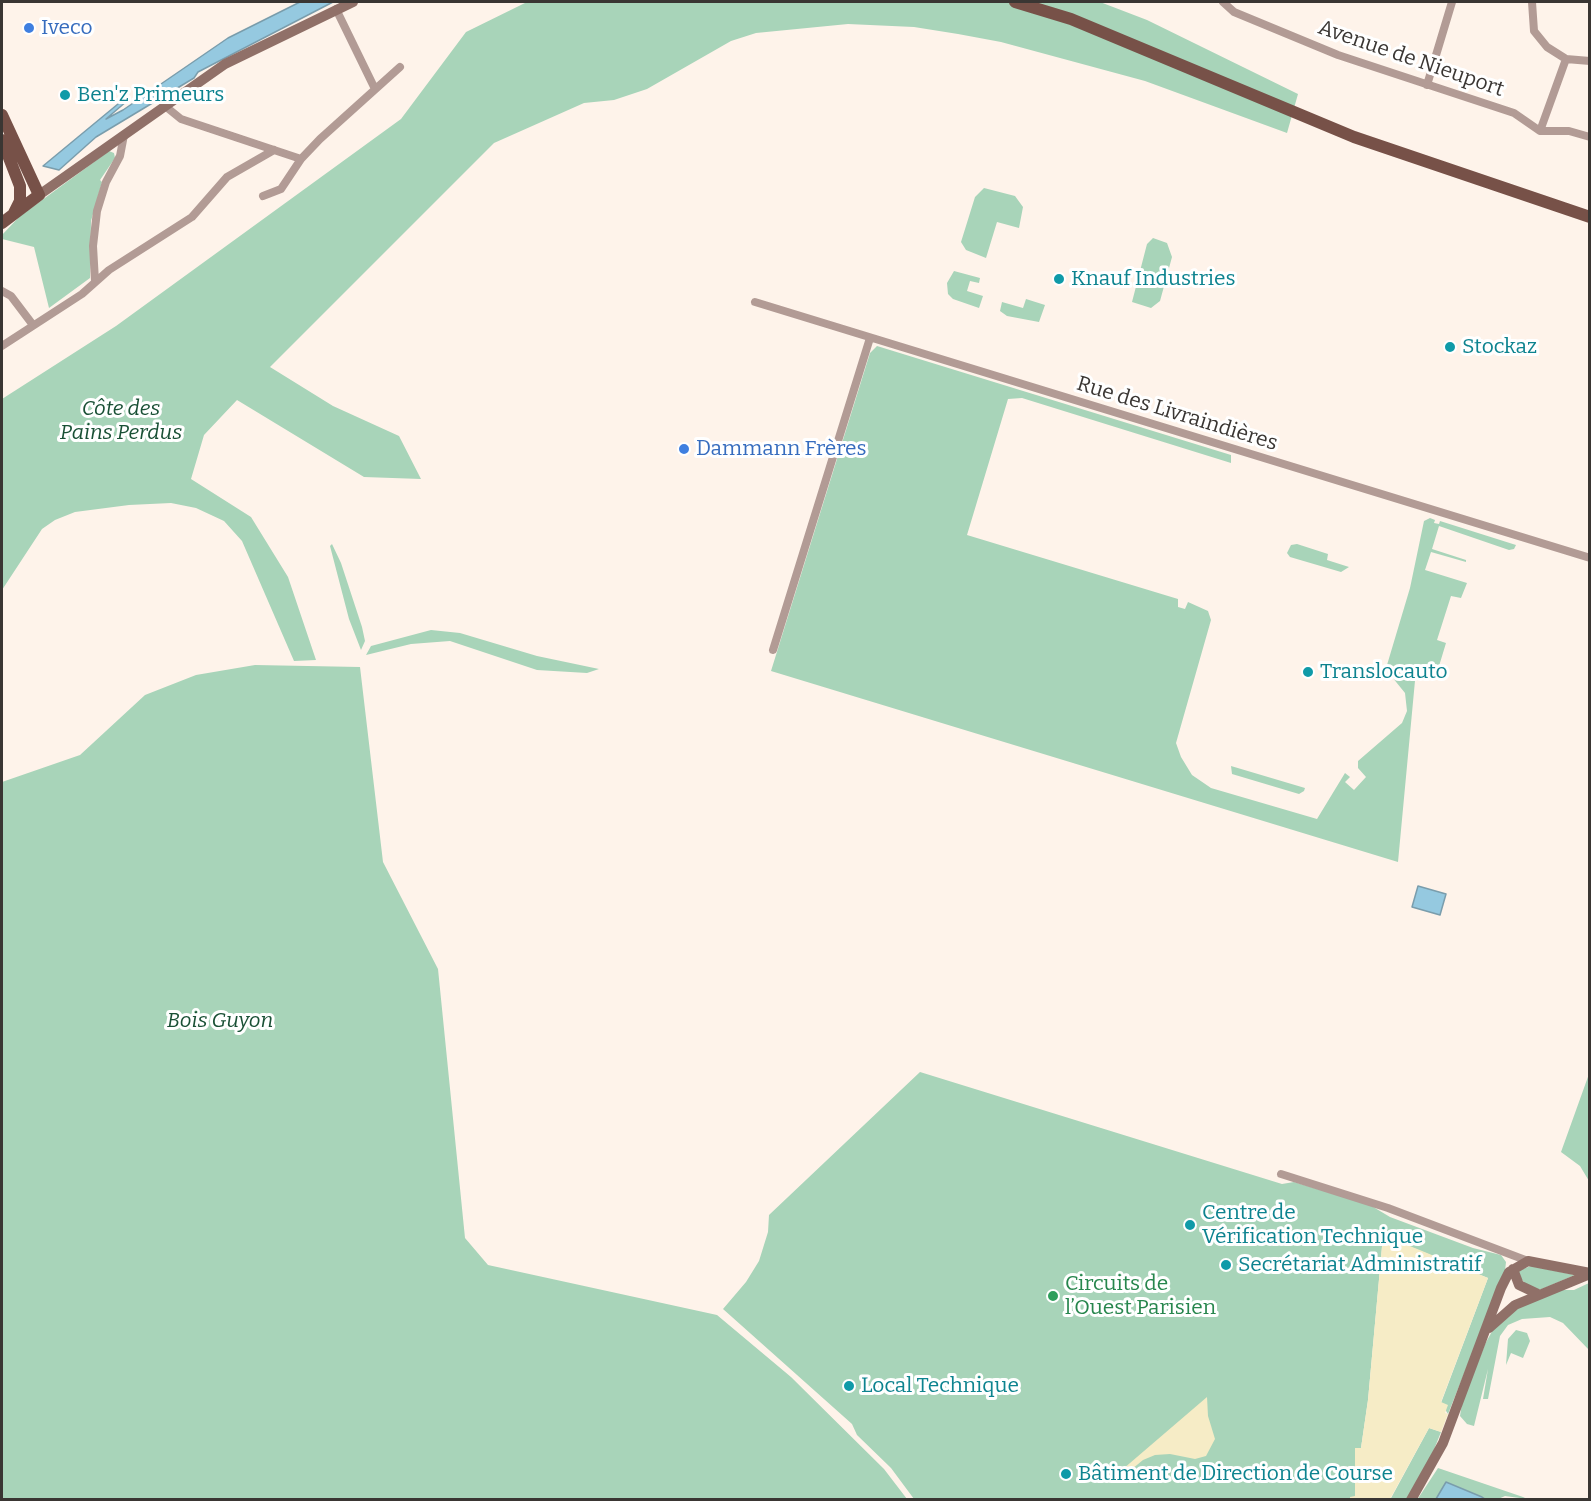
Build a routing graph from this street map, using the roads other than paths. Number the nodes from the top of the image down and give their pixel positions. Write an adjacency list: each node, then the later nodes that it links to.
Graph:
1 (353, 2): 6 (main road)
2 (1015, 2): 24 (main road)
3 (1223, 2): 10 (street, Avenue de Nieuport)
4 (1452, 2): 10 (street)
5 (1532, 2): 7 (street)
6 (336, 9): 11 (street); 12 (main road)
7 (1566, 59): 8 (street); 14 (street)
8 (1590, 61)
9 (400, 67): 11 (street)
10 (1427, 85): 14 (street, Avenue de Nieuport)
11 (375, 89): 19 (street)
12 (165, 105): 15 (main road); 18 (street)
13 (2, 115): 22 (main road)
14 (1540, 131): 16 (street)
15 (125, 133): 22 (main road); 26 (street)
16 (1590, 137)
17 (2, 140): 20 (main road)
18 (274, 150): 19 (street); 26 (street)
19 (301, 159): 21 (street)
20 (15, 171): 22 (main road); 23 (main road)
21 (263, 196)
22 (36, 198): 23 (main road)
23 (14, 214): 25 (main road)
24 (1590, 218)
25 (2, 223)
26 (95, 281): 29 (street)
27 (2, 291): 29 (street)
28 (755, 302): 30 (street, Rue des Livraindières)
29 (33, 324): 31 (street)
30 (870, 338): 32 (street, Rue des Livraindières); 33 (street)
31 (2, 346)
32 (1590, 558)
33 (773, 650)
34 (1281, 1174): 35 (street)
35 (1528, 1261): 36 (main road); 37 (main road)
36 (1513, 1269): 38 (main road); 39 (main road)
37 (1590, 1274): 38 (main road)
38 (1539, 1294): 39 (main road)
39 (1485, 1332): 40 (main road)
40 (1411, 1500)

